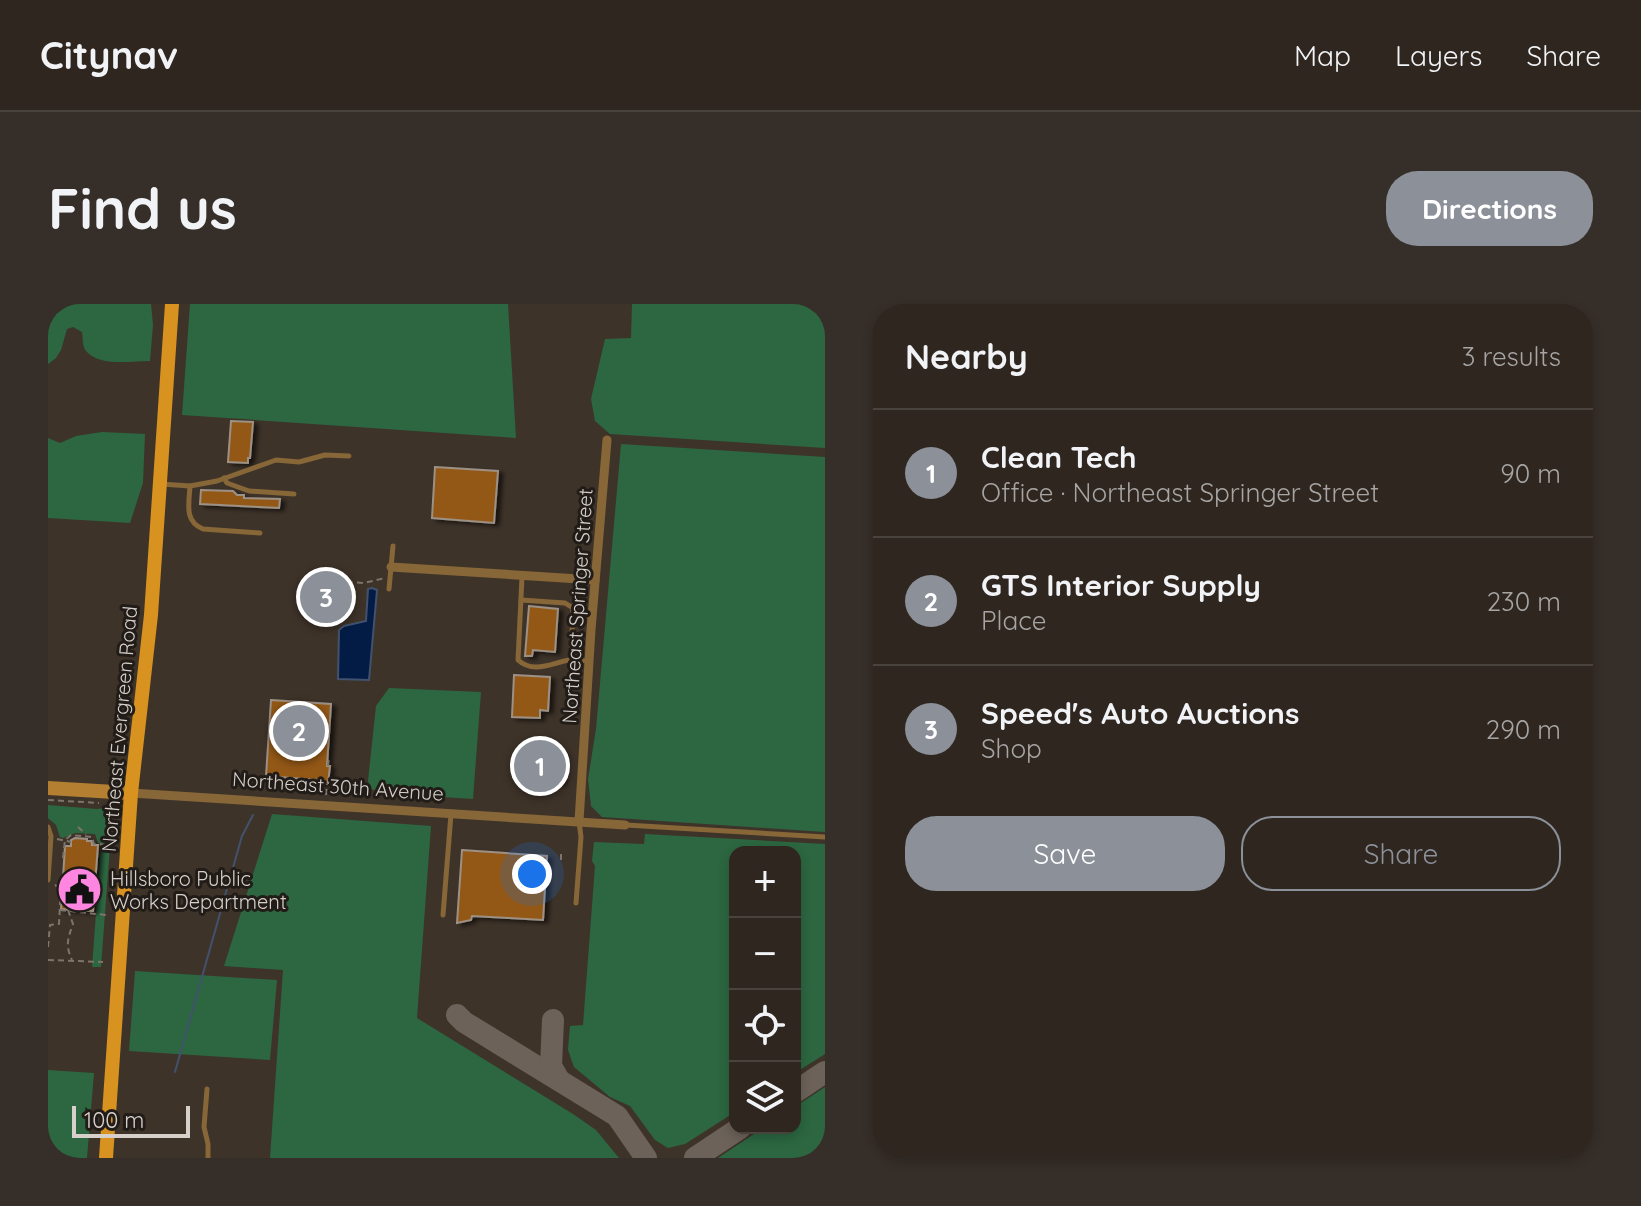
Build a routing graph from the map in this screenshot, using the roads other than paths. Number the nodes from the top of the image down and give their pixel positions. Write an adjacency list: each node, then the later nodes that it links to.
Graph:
1 (172, 304): 5 (main road, Northeast Evergreen Road)
2 (607, 440): 12 (street, Northeast Springer Street)
3 (349, 456): 4 (lane)
4 (224, 478): 6 (lane); 7 (lane)
5 (160, 484): 6 (lane); 18 (main road, Northeast Evergreen Road)
6 (190, 486): 8 (lane)
7 (294, 494)
8 (260, 533)
9 (393, 546): 10 (lane)
10 (391, 567): 11 (street); 13 (lane)
11 (522, 576): 12 (street); 14 (lane)
12 (595, 580): 16 (street, Northeast Springer Street)
13 (389, 589)
14 (521, 600): 15 (lane); 15 (lane)
15 (571, 660): 16 (lane)
16 (590, 661): 20 (street, Northeast Springer Street)
17 (48, 788): 18 (street, Northeast 30th Avenue)
18 (131, 793): 19 (street, Northeast 30th Avenue); 28 (main road, Northeast Evergreen Road)
19 (451, 813): 20 (street, Northeast 30th Avenue); 26 (lane)
20 (579, 821): 21 (street, Northeast 30th Avenue); 25 (lane)
21 (625, 825): 23 (lane)
22 (48, 827): 24 (lane)
23 (825, 837)
24 (48, 880)
25 (576, 903)
26 (443, 915)
27 (207, 1089): 29 (lane)
28 (106, 1158)
29 (208, 1158)

